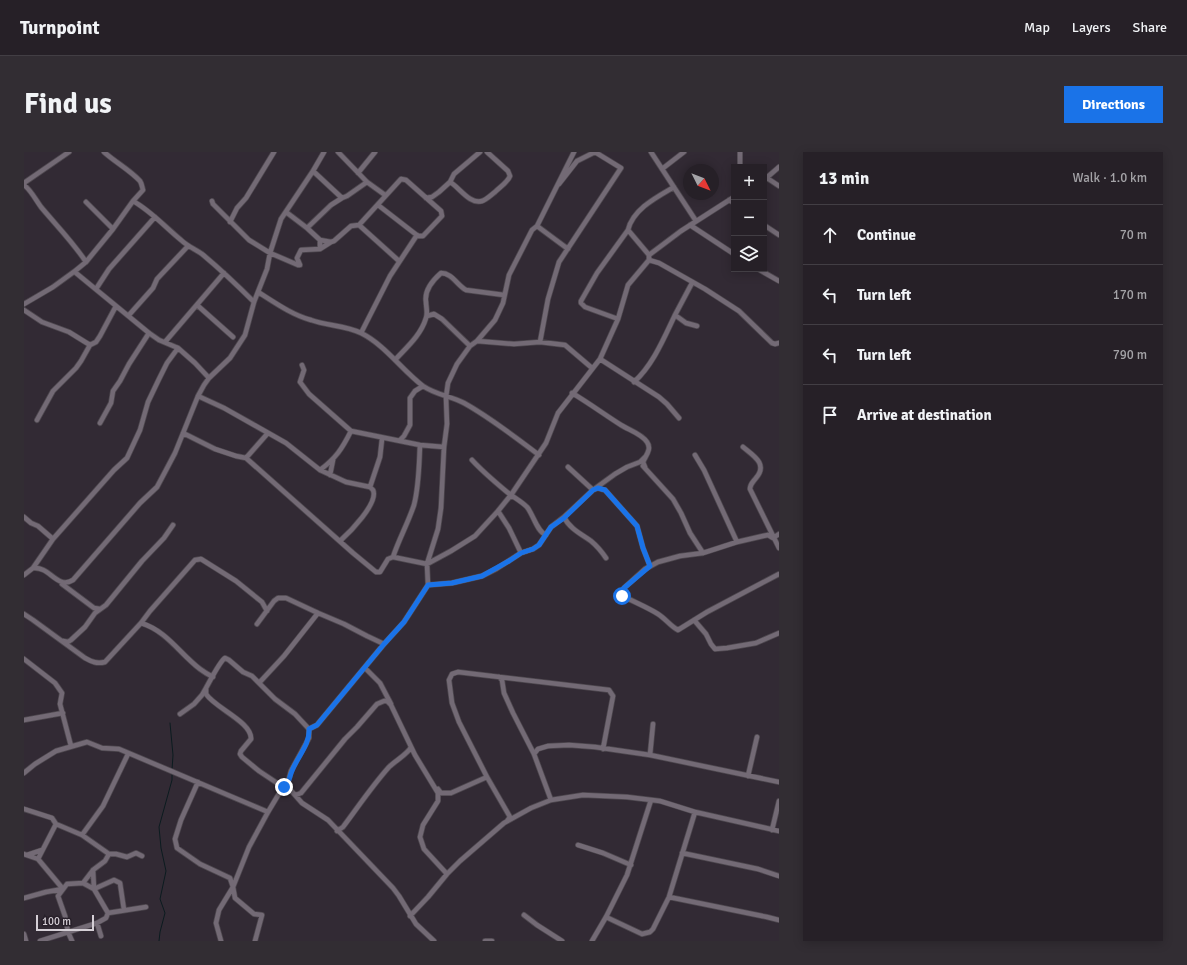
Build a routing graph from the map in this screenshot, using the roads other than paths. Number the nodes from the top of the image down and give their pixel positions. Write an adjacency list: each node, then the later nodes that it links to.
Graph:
1 (69, 152): 22 (street)
2 (104, 152): 30 (street)
3 (274, 152): 37 (street)
4 (324, 152): 16 (street)
5 (338, 152): 17 (street)
6 (376, 152): 17 (street)
7 (480, 152): 21 (street)
8 (487, 152): 21 (street)
9 (574, 152): 25 (street)
10 (652, 152): 15 (street)
11 (684, 152): 15 (street)
12 (740, 152): 13 (street)
13 (740, 164)
14 (779, 167): 18 (street)
15 (662, 169): 24 (street)
16 (314, 171): 27 (street); 34 (street)
17 (358, 173): 20 (street)
18 (767, 177)
19 (767, 180): 23 (street)
20 (367, 182): 26 (street); 27 (street)
21 (450, 182): 28 (street)
22 (24, 184): 56 (street)
23 (779, 186)
24 (674, 187): 36 (street); 44 (street)
25 (555, 188): 40 (street); 51 (street)
26 (385, 196): 28 (street); 33 (street)
27 (342, 198): 42 (street)
28 (426, 198): 45 (street)
29 (729, 200): 36 (street)
30 (133, 201): 35 (street); 43 (street)
31 (212, 201): 37 (street)
32 (86, 202): 43 (street)
33 (378, 204): 38 (street); 45 (street)
34 (286, 212): 42 (street); 53 (street)
35 (155, 217): 49 (street); 62 (street)
36 (696, 221): 39 (street)
37 (230, 222): 53 (street)
38 (359, 225): 48 (street); 55 (street)
39 (690, 225): 52 (street); 54 (street)
40 (537, 226): 51 (street); 64 (street)
41 (767, 227): 46 (street)
42 (307, 228): 47 (street)
43 (113, 229): 56 (street)
44 (628, 230): 54 (street); 73 (street)
45 (417, 235): 55 (street)
46 (779, 235)
47 (320, 240): 48 (street); 50 (street)
48 (331, 242): 50 (street)
49 (188, 246): 59 (street); 70 (street)
50 (320, 249): 53 (street)
51 (568, 249): 80 (street)
52 (731, 252)
53 (270, 253): 63 (street)
54 (649, 258): 61 (street); 73 (street)
55 (399, 261): 76 (street)
56 (86, 262): 57 (street)
57 (75, 271): 62 (street); 66 (street)
58 (763, 272): 60 (street)
59 (224, 273): 65 (street); 67 (street)
60 (779, 281)
61 (692, 282): 71 (street); 81 (street)
62 (96, 290): 68 (street)
63 (258, 292): 65 (street); 76 (street)
64 (504, 294): 72 (street); 78 (street)
65 (254, 302): 89 (street)
66 (24, 304)
67 (197, 305): 77 (street); 79 (street)
68 (116, 306): 70 (street); 82 (street)
69 (24, 310): 82 (street)
70 (128, 315): 75 (street)
71 (675, 315): 74 (street); 90 (street)
72 (427, 316): 83 (street); 86 (street)
73 (618, 319): 85 (street)
74 (696, 326)
75 (149, 333): 79 (street); 97 (street)
76 (361, 333): 86 (street)
77 (233, 337)
78 (477, 341): 80 (street); 83 (street)
79 (165, 342): 84 (street)
80 (540, 342): 88 (street)
81 (779, 343)
82 (90, 345): 96 (street)
83 (470, 346): 94 (street)
84 (178, 348): 89 (street); 127 (street)
85 (600, 359): 88 (street); 90 (street)
86 (395, 360): 91 (street)
87 (302, 365): 98 (street)
88 (592, 368): 92 (street)
89 (209, 378): 93 (street)
90 (634, 382): 95 (street)
91 (423, 386): 94 (street); 102 (street)
92 (572, 393): 106 (street); 109 (street)
93 (198, 396): 99 (street); 100 (street)
94 (446, 397): 104 (street); 106 (street)
95 (680, 418)
96 (37, 420)
97 (100, 423)
98 (350, 431): 101 (street); 110 (street)
99 (183, 433): 108 (street); 140 (street)
100 (268, 433): 108 (street); 115 (street)
101 (382, 439): 102 (street); 117 (street)
102 (400, 440): 103 (street)
103 (420, 446): 104 (street); 133 (street)
104 (444, 447): 135 (street)
105 (743, 447): 126 (street)
106 (539, 455): 119 (street)
107 (695, 455): 129 (street)
108 (246, 458): 128 (street)
109 (645, 458): 112 (street); 113 (street)
110 (333, 460): 115 (street); 116 (street)
111 (472, 460): 119 (street)
112 (636, 463): 113 (street); 118 (street)
113 (645, 467): 132 (street)
114 (568, 468): 118 (street)
115 (320, 470): 116 (street)
116 (330, 475): 117 (street)
117 (370, 487): 128 (street)
118 (593, 490): 122 (street); 136 (street)
119 (511, 495): 120 (street); 125 (street)
120 (498, 511): 131 (street); 135 (street)
121 (24, 517): 127 (street)
122 (564, 518): 125 (street); 134 (street)
123 (173, 524): 142 (street)
124 (779, 534): 126 (street)
125 (546, 535): 131 (street)
126 (773, 538): 129 (street); 130 (street)
127 (54, 539): 137 (street)
128 (340, 541): 133 (street)
129 (737, 542): 132 (street)
130 (779, 548)
131 (521, 553): 141 (street)
132 (703, 553): 136 (street)
133 (393, 557): 135 (street)
134 (606, 558)
135 (427, 564): 141 (street)
136 (650, 566): 146 (street)
137 (33, 568): 139 (street); 140 (street)
138 (779, 574): 146 (street)
139 (24, 575)
140 (58, 581): 142 (street)
141 (428, 585): 151 (street)
142 (100, 609): 150 (street)
143 (267, 611): 144 (street); 147 (street); 148 (street)
144 (318, 613): 151 (street); 156 (street)
145 (24, 614): 150 (street)
146 (694, 620): 149 (street)
147 (141, 624): 150 (street); 154 (street)
148 (257, 624)
149 (779, 632)
150 (61, 640)
151 (384, 644): 153 (street)
152 (24, 659): 159 (street)
153 (365, 668): 158 (street); 163 (street)
154 (213, 677): 156 (street); 157 (street)
155 (499, 677): 167 (street); 170 (street); 175 (street)
156 (260, 683): 163 (street)
157 (206, 688): 160 (street); 178 (street)
158 (391, 705): 166 (street); 180 (street)
159 (63, 713): 161 (street); 165 (street)
160 (180, 714)
161 (24, 720)
162 (653, 724): 171 (street)
163 (309, 729): 178 (street)
164 (757, 738): 174 (street)
165 (71, 746): 169 (street); 173 (street)
166 (411, 747): 168 (street); 172 (street)
167 (604, 749): 170 (street); 171 (street)
168 (408, 752): 172 (street); 192 (street)
169 (128, 754): 176 (street); 194 (street)
170 (534, 754): 181 (street)
171 (650, 754): 174 (street)
172 (416, 755): 179 (street)
173 (24, 773)
174 (748, 776): 177 (street)
175 (487, 777): 179 (street); 187 (street)
176 (198, 782): 185 (street); 207 (street)
177 (779, 782)
178 (285, 786): 180 (street); 185 (street)
179 (435, 786): 204 (street)
180 (294, 794): 192 (street)
181 (551, 800): 182 (street); 188 (street)
182 (651, 800): 186 (street); 202 (street)
183 (779, 800): 191 (street)
184 (24, 810): 190 (street)
185 (268, 812): 207 (street)
186 (695, 812): 191 (street); 197 (street)
187 (510, 817): 188 (street); 189 (street)
188 (516, 817): 189 (street)
189 (504, 823): 204 (street)
190 (56, 824): 194 (street); 196 (street)
191 (772, 830): 193 (street)
192 (337, 831): 218 (street)
193 (779, 831)
194 (82, 835): 198 (street)
195 (578, 845): 202 (street)
196 (42, 850): 199 (street); 201 (street)
197 (682, 853): 205 (street); 211 (street)
198 (109, 854): 200 (street); 203 (street)
199 (25, 855): 201 (street)
200 (142, 856)
201 (38, 859): 208 (street)
202 (631, 865): 219 (street)
203 (93, 870): 206 (street); 209 (street)
204 (447, 874): 218 (street)
205 (779, 876)
206 (83, 883): 208 (street); 209 (street)
207 (233, 887): 210 (street); 213 (street)
208 (62, 889): 212 (street); 222 (street)
209 (94, 890): 215 (street); 216 (street)
210 (227, 896): 213 (street); 228 (street)
211 (669, 897): 219 (street); 220 (street)
212 (24, 898)
213 (235, 898): 229 (street)
214 (146, 907): 215 (street)
215 (124, 910): 216 (street)
216 (108, 913): 221 (street)
217 (524, 915): 233 (street)
218 (410, 916): 230 (street)
219 (606, 917): 234 (street)
220 (779, 920)
221 (97, 923): 222 (street); 224 (street)
222 (68, 932): 226 (street); 227 (street)
223 (24, 934): 225 (street)
224 (101, 936)
225 (26, 941)
226 (40, 941)
227 (72, 941)
228 (221, 941)
229 (255, 941)
230 (434, 941)
231 (485, 941): 232 (street)
232 (492, 941)
233 (562, 941)
234 (592, 941)

